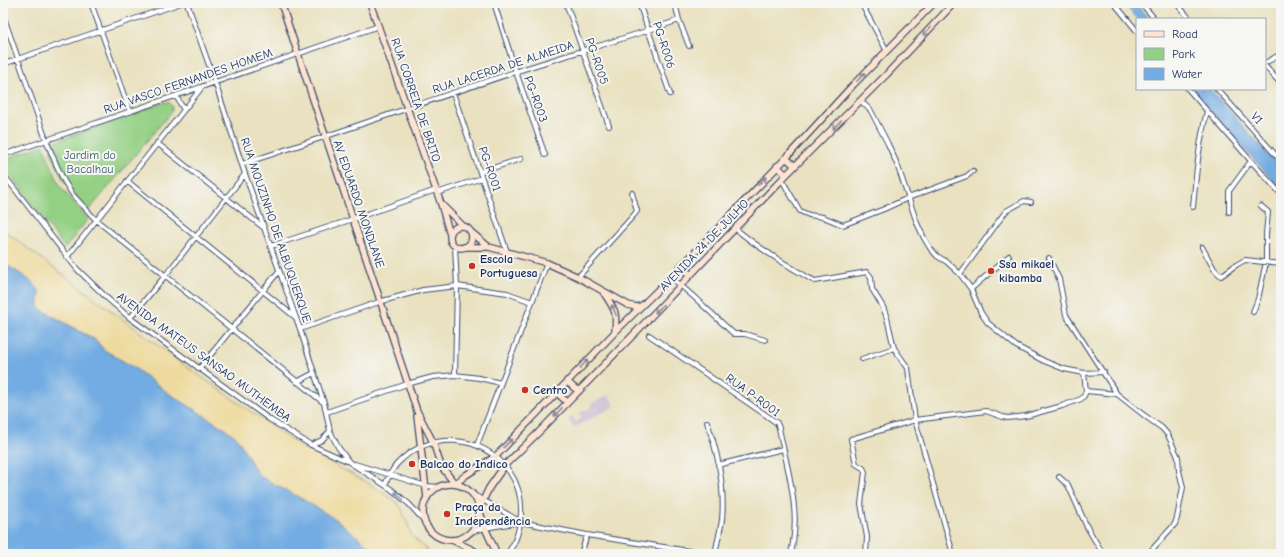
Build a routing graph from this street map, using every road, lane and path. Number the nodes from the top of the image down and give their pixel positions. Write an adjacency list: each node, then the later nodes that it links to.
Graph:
1 (91, 3): 21 (street)
2 (181, 3): 21 (street)
3 (187, 3): 34 (street, RUA MOUZINHO DE ALBUQUERQUE)
4 (281, 3): 27 (street, AV EDUARDO MONDLANE)
5 (370, 3): 20 (street, RUA CORREIA DE BRITO)
6 (494, 3): 33 (street, PG-R003)
7 (566, 3): 25 (street, PG-R005)
8 (639, 3): 22 (street, PG-R006)
9 (674, 3): 19 (street)
10 (861, 3): 26 (street)
11 (934, 3): 26 (street, AVENIDA 24 DE JULHO)
12 (954, 3): 42 (street, AVENIDA 24 DE JULHO, one-way to 42)
13 (1114, 3): 23 (street)
14 (1141, 3): 17 (street)
15 (1176, 3): 18 (street)
16 (3, 15): 29 (street)
17 (1154, 18)
18 (1189, 18)
19 (679, 20): 22 (street, RUA LACERDA DE ALMEIDA); 24 (street)
20 (379, 26): 27 (street, RUA VASCO FERNANDES HOMEM); 43 (street, RUA CORREIA DE BRITO)
21 (101, 30): 29 (street); 46 (street)
22 (649, 30): 25 (street, RUA LACERDA DE ALMEIDA); 40 (street, PG-R006)
23 (1136, 30)
24 (689, 46)
25 (583, 51): 33 (street, RUA LACERDA DE ALMEIDA); 47 (street, PG-R005)
26 (887, 51): 53 (street, AVENIDA 24 DE JULHO, one-way to 26)
27 (298, 54): 34 (street, RUA VASCO FERNANDES HOMEM); 48 (street, AV EDUARDO MONDLANE)
28 (1281, 54): 30 (street)
29 (17, 59): 31 (street); 49 (street)
30 (1266, 62)
31 (3, 64)
32 (1266, 67): 35 (street)
33 (516, 72): 39 (street, RUA LACERDA DE ALMEIDA); 52 (street, PG-R003)
34 (215, 82): 36 (street, RUA VASCO FERNANDES HOMEM); 57 (street, RUA MOUZINHO DE ALBUQUERQUE)
35 (1281, 84)
36 (204, 86): 41 (street, RUA VASCO FERNANDES HOMEM); 44 (street)
37 (1189, 90): 45 (street)
38 (1218, 90): 56 (street, V1)
39 (453, 93): 43 (street, RUA LACERDA DE ALMEIDA); 61 (street, PG-R001)
40 (670, 94)
41 (176, 96): 44 (street); 46 (street, RUA VASCO FERNANDES HOMEM)
42 (861, 101): 59 (street, AVENIDA 24 DE JULHO, one-way to 59); 72 (street)
43 (407, 109): 48 (street, RUA LACERDA DE ALMEIDA); 68 (street, RUA CORREIA DE BRITO)
44 (184, 110): 50 (street)
45 (1207, 111): 55 (street); 76 (street)
46 (130, 112): 49 (street, RUA VASCO FERNANDES HOMEM)
47 (609, 126)
48 (325, 137): 57 (street, RUA LACERDA DE ALMEIDA); 78 (street, AV EDUARDO MONDLANE)
49 (46, 140): 51 (street, RUA VASCO FERNANDES HOMEM); 79 (street)
50 (157, 143): 67 (street); 71 (street)
51 (3, 155)
52 (545, 155)
53 (786, 158): 58 (street, AVENIDA 24 DE JULHO); 59 (street)
54 (521, 159): 61 (street)
55 (1251, 161): 70 (street); 77 (street)
56 (1281, 161)
57 (242, 164): 63 (street, RUA MOUZINHO DE ALBUQUERQUE)
58 (777, 166): 64 (street); 98 (street, AVENIDA 24 DE JULHO, one-way to 58)
59 (795, 166): 64 (street, AVENIDA 24 DE JULHO)
60 (973, 170): 72 (street)
61 (480, 172): 65 (street, PG-R001)
62 (3, 174): 93 (street, AVENIDA MATEUS SANSAO MUTHEMBA)
63 (245, 174): 71 (street); 81 (street, RUA MOUZINHO DE ALBUQUERQUE)
64 (786, 175): 66 (street, AVENIDA 24 DE JULHO)
65 (482, 178): 68 (street); 91 (street, PG-R001)
66 (782, 180): 72 (street); 82 (street, AVENIDA 24 DE JULHO)
67 (127, 181): 79 (street); 85 (street)
68 (436, 192): 74 (street, RUA CORREIA DE BRITO); 78 (street)
69 (632, 193): 103 (street)
70 (1281, 194)
71 (226, 198): 81 (street); 85 (street)
72 (908, 198): 100 (street)
73 (1031, 202): 100 (street)
74 (441, 204): 80 (street); 84 (street, RUA CORREIA DE BRITO)
75 (1261, 206): 95 (street)
76 (1193, 207)
77 (1229, 212)
78 (353, 219): 86 (street); 110 (street, AV EDUARDO MONDLANE)
79 (96, 220): 93 (street); 102 (street)
80 (463, 226): 83 (street); 84 (street)
81 (264, 228): 86 (street, RUA MOUZINHO DE ALBUQUERQUE)
82 (736, 229): 101 (street, AVENIDA 24 DE JULHO); 121 (street)
83 (471, 232): 88 (street); 89 (street)
84 (450, 235): 87 (street)
85 (196, 237): 102 (street); 108 (street)
86 (271, 246): 99 (street, RUA MOUZINHO DE ALBUQUERQUE)
87 (455, 246): 88 (street); 106 (street)
88 (464, 247): 89 (street)
89 (489, 247): 91 (street)
90 (1202, 247): 95 (street)
91 (507, 252): 96 (street)
92 (1009, 256): 107 (street)
93 (66, 257): 114 (street, AVENIDA MATEUS SANSAO MUTHEMBA)
94 (1049, 258): 124 (street)
95 (1266, 262): 97 (street); 113 (street)
96 (547, 263): 103 (street); 111 (street)
97 (1281, 264)
98 (681, 266): 101 (street); 104 (street, AVENIDA 24 DE JULHO)
99 (279, 271): 108 (street); 115 (street, RUA MOUZINHO DE ALBUQUERQUE)
100 (960, 274): 107 (street)
101 (690, 275): 105 (street, AVENIDA 24 DE JULHO)
102 (165, 276): 114 (street); 116 (street)
103 (578, 277): 109 (street)
104 (671, 277): 105 (street); 112 (street, AVENIDA 24 DE JULHO)
105 (680, 285): 120 (street); 132 (street, AVENIDA 24 DE JULHO, one-way to 132)
106 (457, 286): 110 (street); 111 (street); 127 (street)
107 (971, 289): 126 (street)
108 (263, 290): 115 (street); 116 (street)
109 (602, 291): 112 (street); 118 (street, one-way to 109)
110 (380, 302): 117 (street); 131 (street, AV EDUARDO MONDLANE)
111 (532, 302): 130 (street)
112 (642, 306): 118 (street, AVENIDA 24 DE JULHO)
113 (1253, 312)
114 (130, 318): 123 (street, AVENIDA MATEUS SANSAO MUTHEMBA)
115 (296, 318): 117 (street, RUA MOUZINHO DE ALBUQUERQUE)
116 (231, 329): 123 (street); 129 (street)
117 (300, 329): 125 (street, RUA MOUZINHO DE ALBUQUERQUE)
118 (615, 332): 128 (street, AVENIDA 24 DE JULHO, one-way to 118)
119 (649, 335): 147 (street, RUA P-R001)
120 (765, 340)
121 (894, 348): 122 (street); 140 (street)
122 (862, 359)
123 (199, 369): 144 (street, AVENIDA MATEUS SANSAO MUTHEMBA)
124 (1104, 372): 126 (street); 135 (street)
125 (314, 373): 129 (street); 137 (street, RUA MOUZINHO DE ALBUQUERQUE)
126 (1084, 373): 133 (street)
127 (455, 375): 130 (street); 131 (street)
128 (568, 381): 132 (street); 134 (street, AVENIDA 24 DE JULHO)
129 (297, 382): 137 (street)
130 (501, 383): 145 (street)
131 (408, 384): 138 (street, AV EDUARDO MONDLANE); 139 (street)
132 (579, 391): 136 (street, AVENIDA 24 DE JULHO)
133 (1086, 391): 135 (street); 140 (street)
134 (556, 392): 136 (street); 148 (street, AVENIDA 24 DE JULHO, one-way to 134)
135 (1117, 394): 180 (street)
136 (567, 402): 150 (street, AVENIDA 24 DE JULHO, one-way to 150)
137 (324, 403): 139 (street, RUA MOUZINHO DE ALBUQUERQUE)
138 (416, 411): 143 (street); 146 (street)
139 (326, 412): 142 (street, RUA MOUZINHO DE ALBUQUERQUE)
140 (915, 420): 177 (street); 178 (street)
141 (707, 422): 151 (street)
142 (330, 431): 144 (street); 149 (street, RUA MOUZINHO DE ALBUQUERQUE)
143 (433, 442): 145 (street); 146 (street); 154 (street)
144 (311, 445): 149 (street, AVENIDA MATEUS SANSAO MUTHEMBA)
145 (477, 445): 148 (street)
146 (421, 446): 152 (street); 156 (street)
147 (783, 449): 151 (street); 176 (street, RUA P-R001)
148 (496, 456): 150 (street); 154 (street, AVENIDA 24 DE JULHO)
149 (349, 462): 152 (street); 155 (street)
150 (505, 465): 160 (street, AVENIDA 24 DE JULHO); 162 (street)
151 (718, 465): 175 (street)
152 (389, 475): 155 (street); 156 (street)
153 (1059, 477): 179 (street)
154 (455, 484): 157 (street); 158 (street)
155 (385, 485): 163 (street, one-way to 155)
156 (426, 486): 157 (street); 159 (street)
157 (439, 487): 159 (street)
158 (474, 495): 160 (street); 161 (street)
159 (427, 498): 163 (street)
160 (483, 500): 161 (street, AVENIDA 24 DE JULHO); 162 (street)
161 (479, 509): 164 (street); 165 (street)
162 (521, 522): 164 (street); 166 (street); 171 (street)
163 (426, 524): 167 (street)
164 (485, 528): 165 (street); 170 (street)
165 (470, 532): 167 (street)
166 (587, 535): 168 (street); 172 (street)
167 (450, 540): 169 (street)
168 (670, 548): 173 (street); 174 (street)
169 (479, 554)
170 (498, 554)
171 (507, 554)
172 (581, 554)
173 (668, 554)
174 (708, 554)
175 (714, 554)
176 (791, 554)
177 (866, 554)
178 (953, 554)
179 (1103, 554)
180 (1148, 554)

